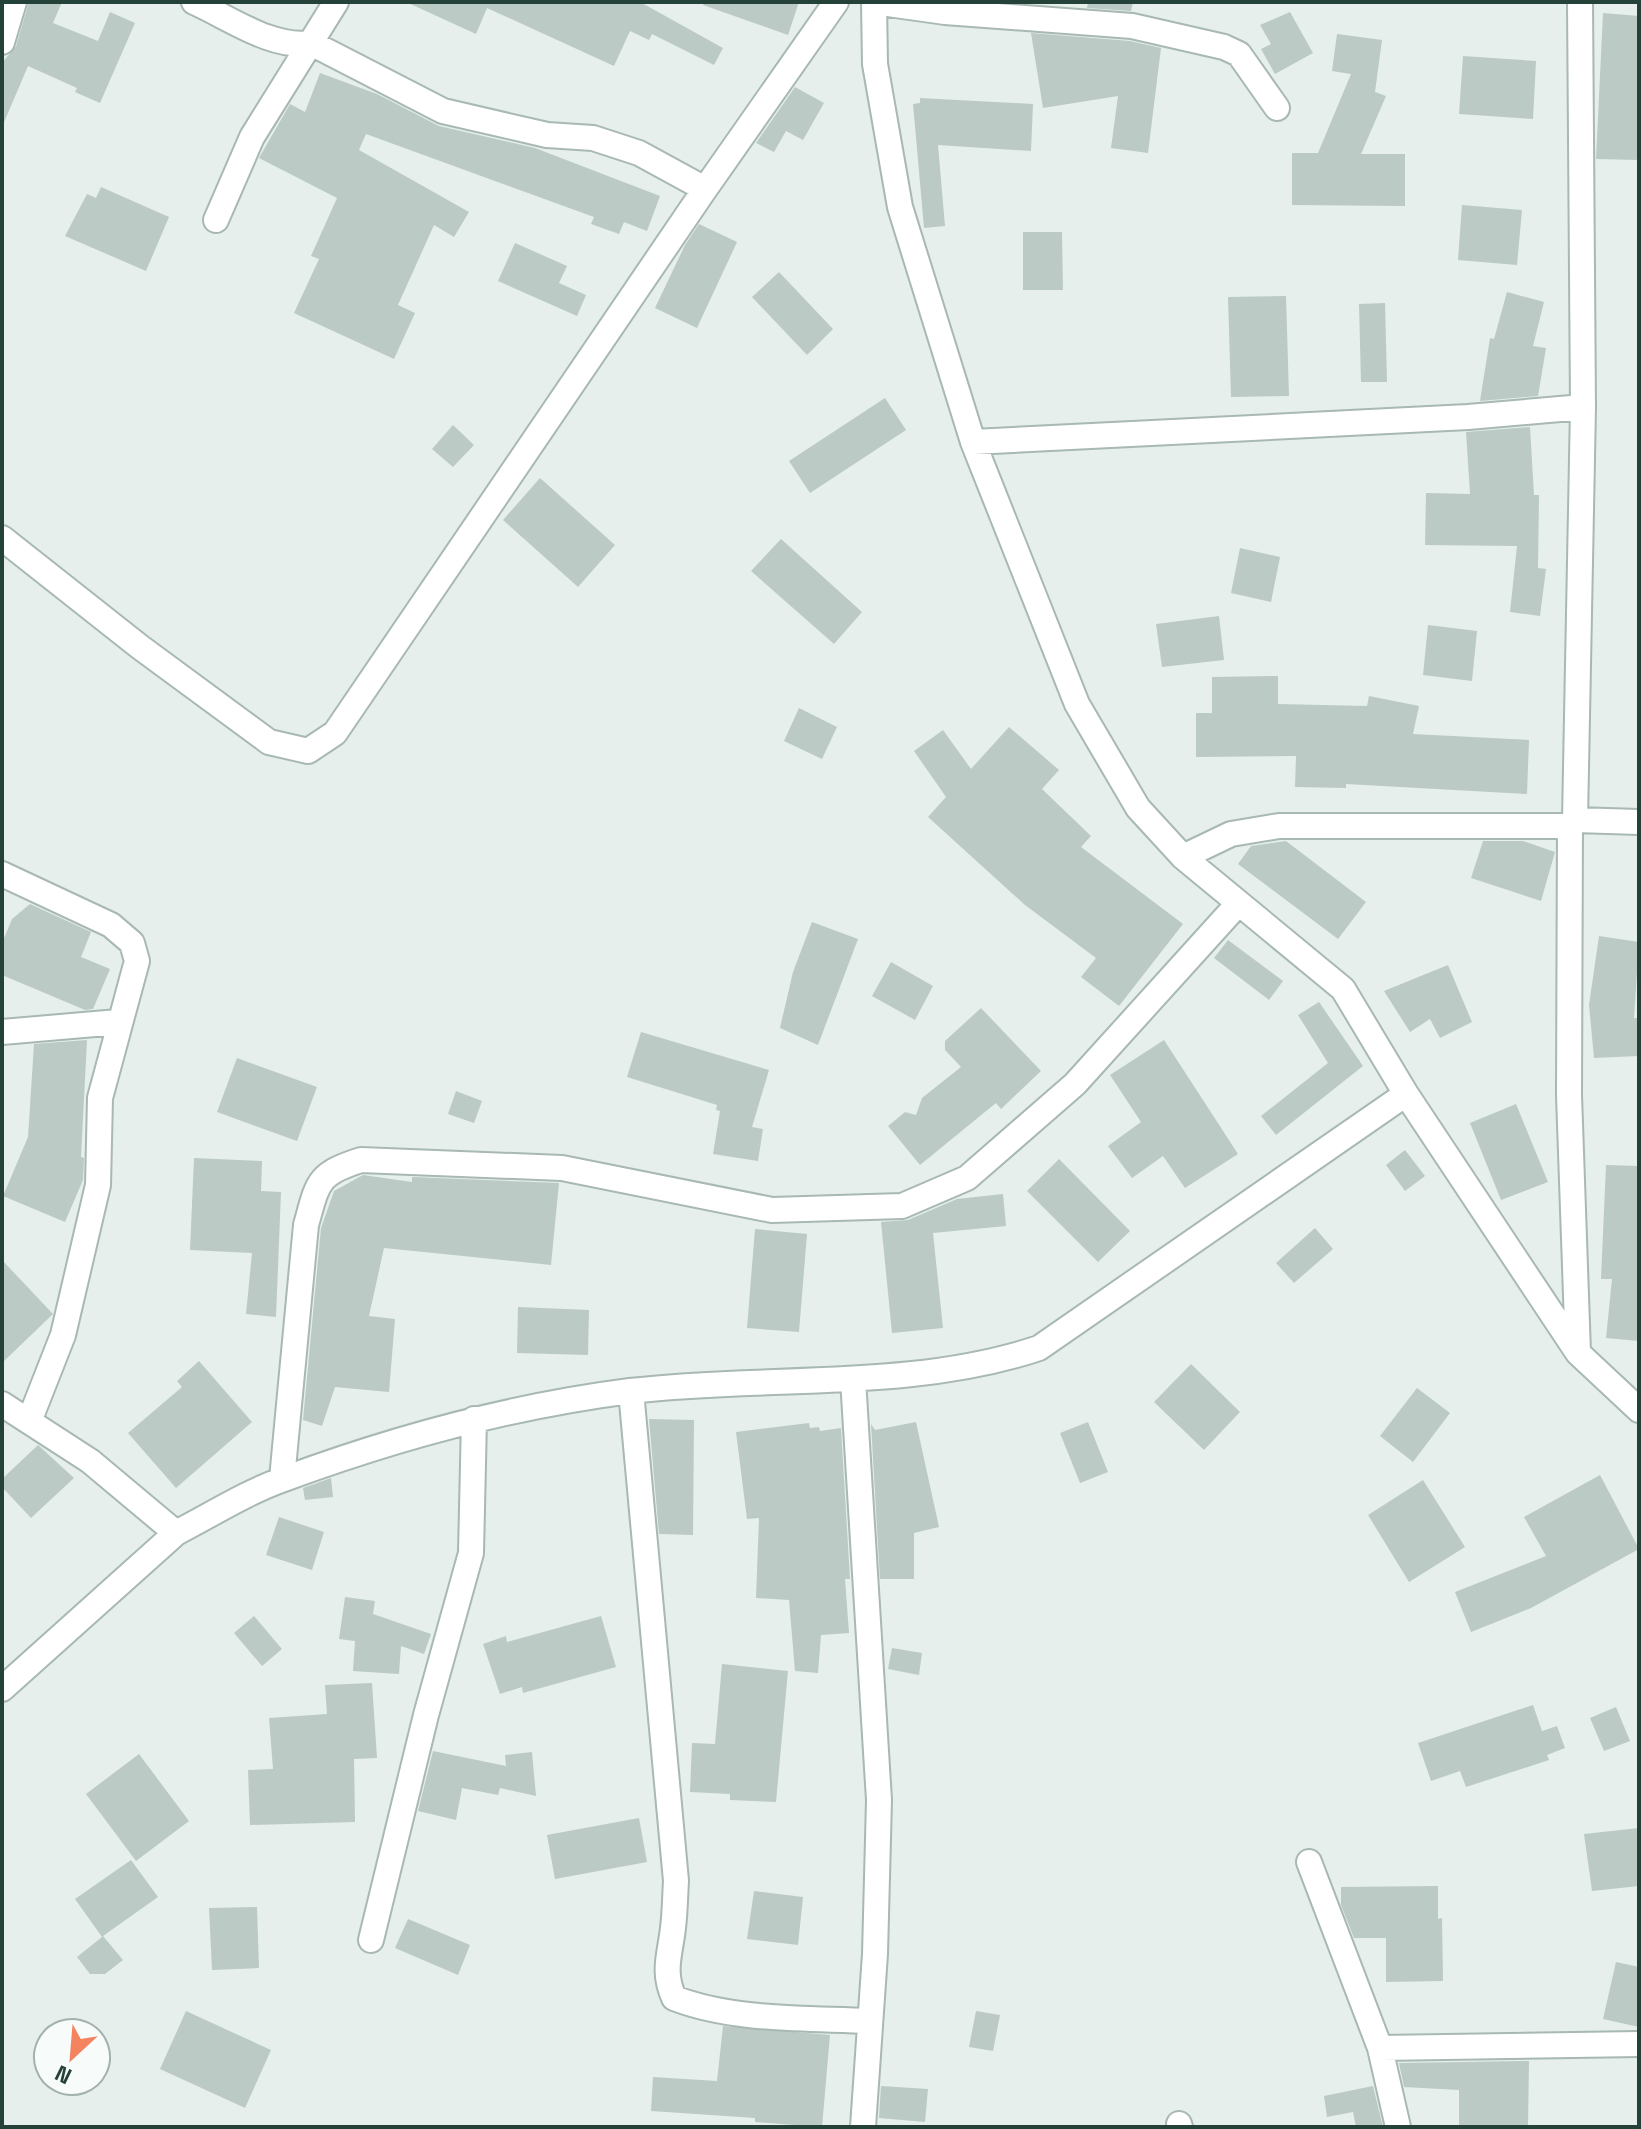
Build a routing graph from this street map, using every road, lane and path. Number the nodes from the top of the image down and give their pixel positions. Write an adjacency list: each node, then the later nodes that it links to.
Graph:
1 (14, 2): 7 (street)
2 (194, 2): 8 (street)
3 (336, 2): 8 (street)
4 (836, 2): 10 (street)
5 (874, 2): 9 (street); 13 (street)
6 (1580, 2): 12 (street)
7 (2, 42)
8 (311, 43): 10 (street); 11 (street)
9 (1277, 108)
10 (705, 189): 14 (street)
11 (216, 220)
12 (1583, 407): 13 (street); 16 (street)
13 (973, 442): 17 (street)
14 (2, 538)
15 (1639, 822): 16 (street)
16 (1572, 823): 17 (street); 23 (street)
17 (1183, 857): 19 (street)
18 (2, 874): 20 (street)
19 (1237, 905): 22 (street); 30 (street)
20 (118, 1022): 21 (street); 28 (street)
21 (2, 1032)
22 (1406, 1094): 23 (street); 24 (street)
23 (1578, 1353): 27 (street)
24 (853, 1379): 25 (street); 35 (street)
25 (631, 1391): 29 (street); 35 (street)
26 (2, 1404): 28 (street)
27 (1639, 1410)
28 (30, 1419): 31 (street)
29 (474, 1419): 30 (street); 34 (street)
30 (282, 1479): 31 (street)
31 (176, 1533): 32 (street)
32 (2, 1689)
33 (1309, 1862): 37 (street)
34 (371, 1940)
35 (869, 2021): 38 (street)
36 (1639, 2044): 37 (street)
37 (1380, 2048): 39 (street)
38 (863, 2127)
39 (1398, 2127)

